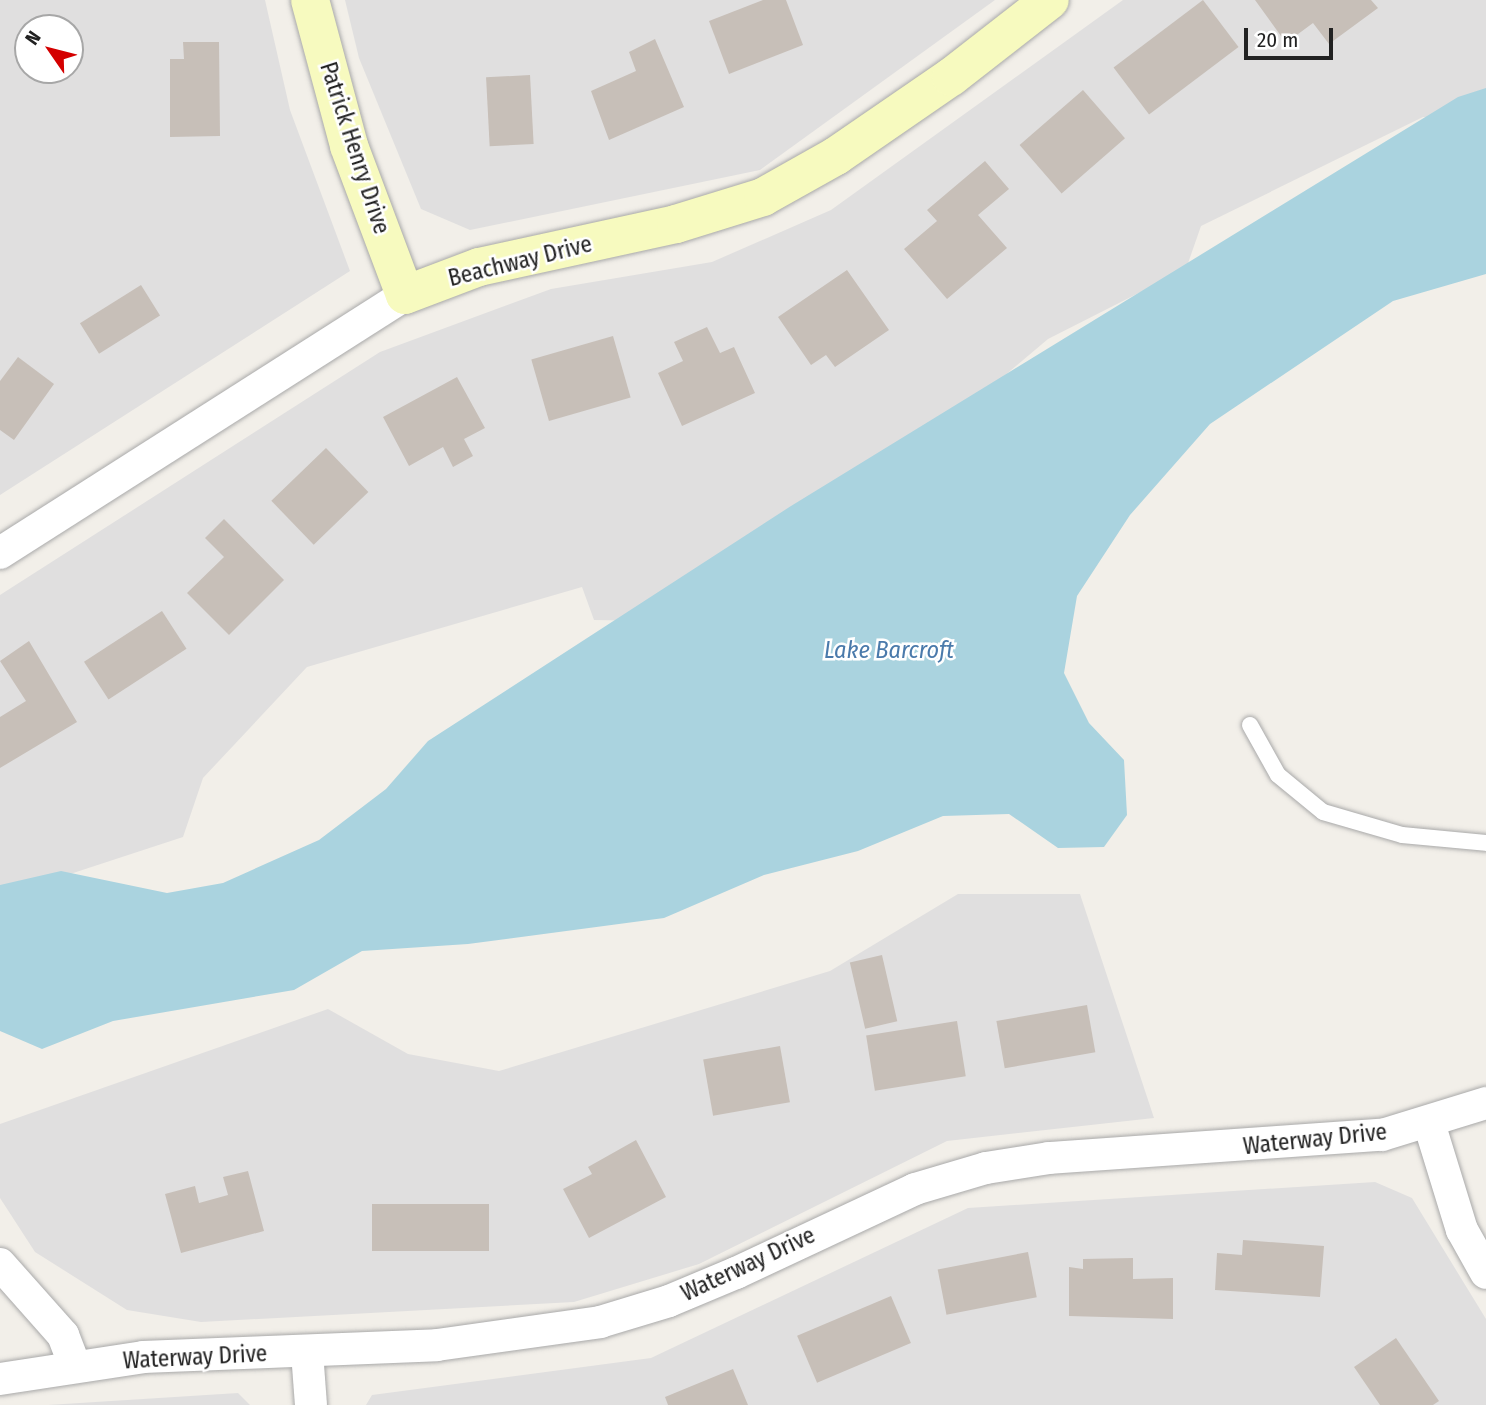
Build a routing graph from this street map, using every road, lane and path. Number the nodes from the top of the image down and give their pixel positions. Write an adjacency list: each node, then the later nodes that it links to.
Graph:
1 (310, 0): 3 (street, Patrick Henry Drive)
2 (1051, 0): 3 (street, Beachway Drive)
3 (405, 295): 4 (street, Beachway Drive)
4 (0, 553)
5 (1250, 725): 6 (lane)
6 (1486, 843)
7 (1486, 1103): 8 (street, Waterway Drive)
8 (1429, 1123): 10 (street); 11 (street, Waterway Drive)
9 (0, 1264): 12 (street)
10 (1486, 1273)
11 (307, 1352): 12 (street, Waterway Drive); 14 (street)
12 (75, 1366): 13 (street, Waterway Drive)
13 (0, 1379)
14 (312, 1405)

